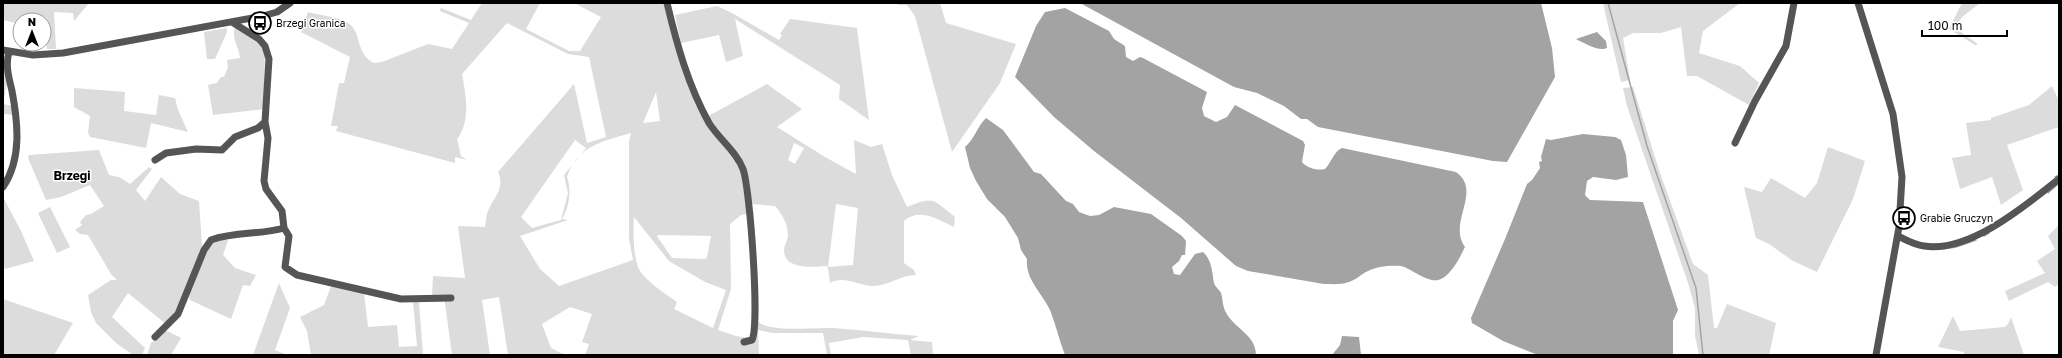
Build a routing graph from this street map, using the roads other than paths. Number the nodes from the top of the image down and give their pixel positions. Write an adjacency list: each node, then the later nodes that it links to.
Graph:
1 (290, 3): 5 (street)
2 (668, 3): 16 (street)
3 (1794, 3): 8 (street)
4 (1858, 3): 13 (street)
5 (232, 22): 6 (street); 7 (street)
6 (6, 51): 11 (street)
7 (265, 122): 9 (street); 12 (street)
8 (1735, 143)
9 (154, 160)
10 (2059, 179): 13 (street)
11 (3, 187)
12 (284, 228): 14 (street); 15 (street)
13 (1898, 236): 17 (street)
14 (451, 298)
15 (154, 337)
16 (744, 342)
17 (1876, 355)

